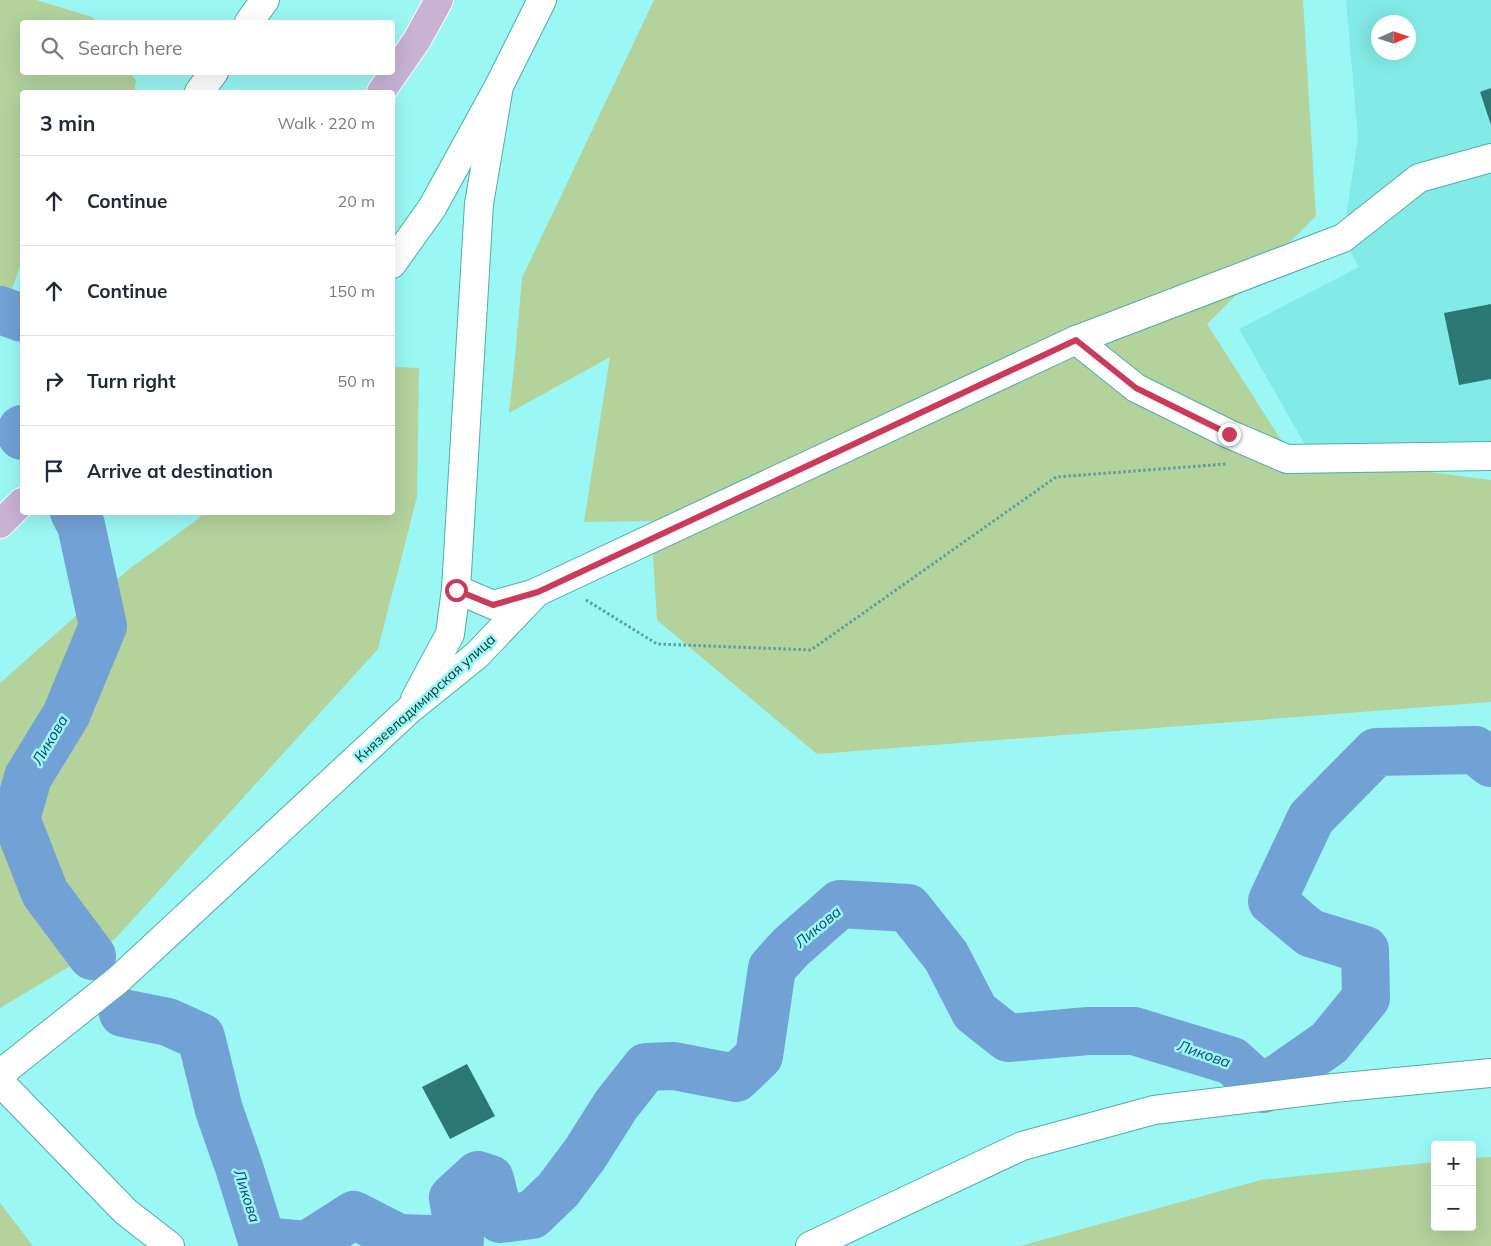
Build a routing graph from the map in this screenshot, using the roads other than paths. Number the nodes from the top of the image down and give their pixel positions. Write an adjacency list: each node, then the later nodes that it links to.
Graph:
1 (265, 0): 4 (street)
2 (438, 0): 5 (main road)
3 (542, 0): 8 (street)
4 (250, 20)
5 (395, 71)
6 (212, 75): 9 (street)
7 (392, 75): 10 (main road)
8 (500, 86): 12 (street); 18 (street)
9 (201, 90)
10 (381, 90)
11 (1491, 158): 13 (street, Князевладимирская улица)
12 (395, 260)
13 (1076, 340): 14 (street); 17 (street, Князевладимирская улица)
14 (1491, 456)
15 (20, 504): 16 (main road)
16 (0, 524)
17 (548, 587): 18 (street); 19 (street, Князевладимирская улица)
18 (456, 590): 19 (street)
19 (410, 709): 21 (street, Князевладимирская улица)
20 (1491, 1073): 24 (street)
21 (0, 1074)
22 (0, 1082): 23 (street)
23 (170, 1246)
24 (810, 1246)

